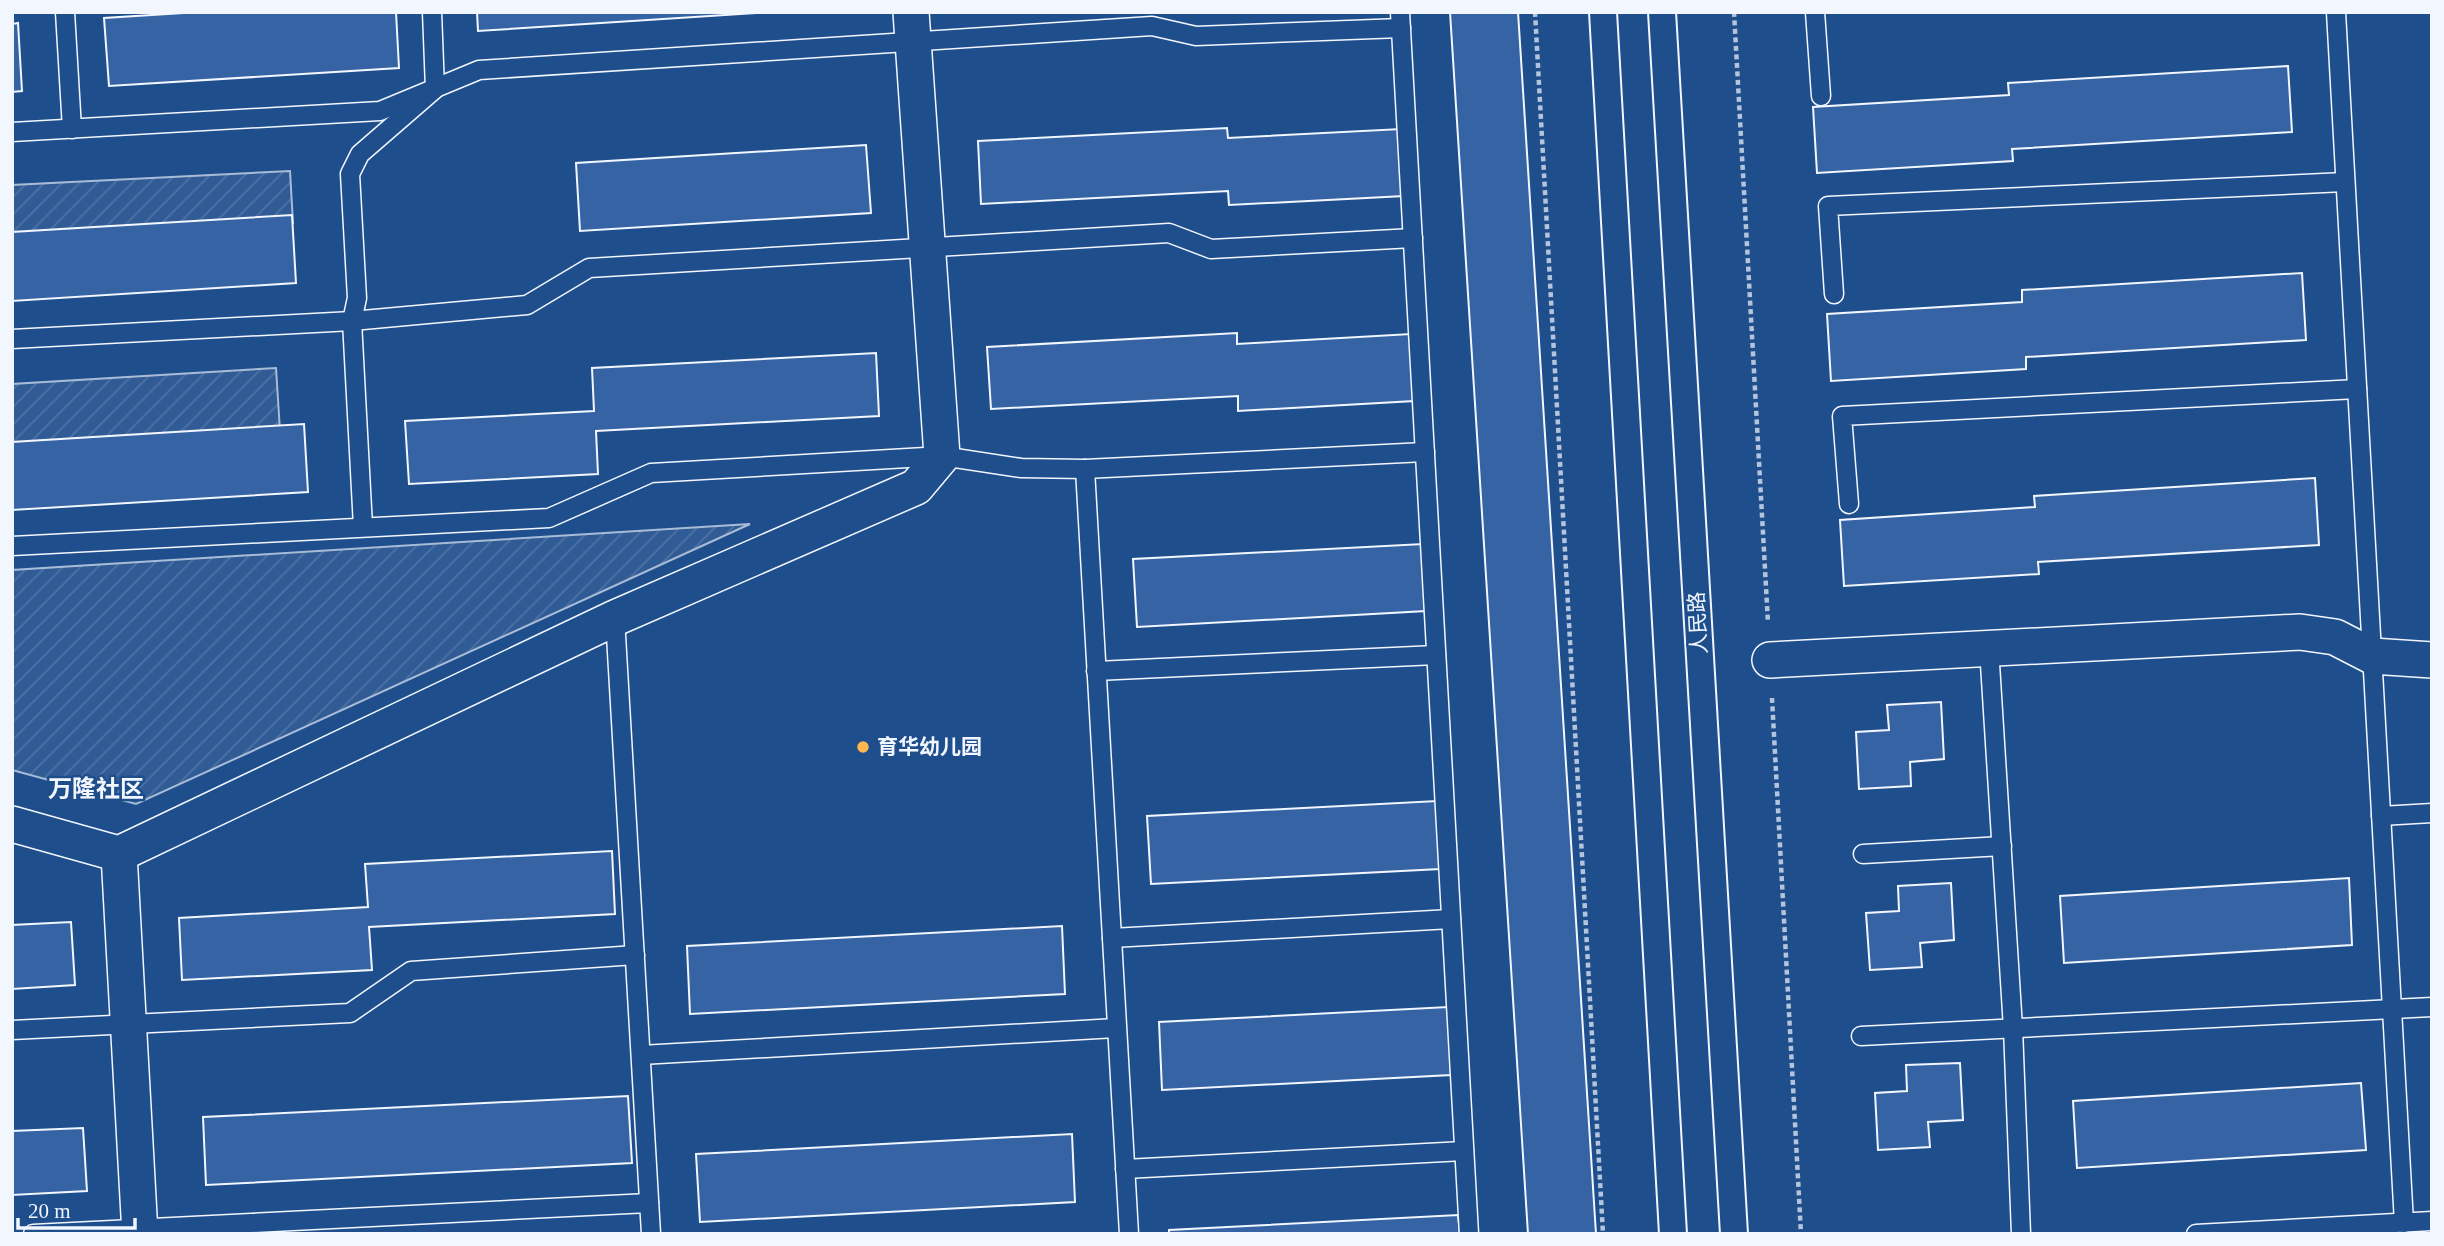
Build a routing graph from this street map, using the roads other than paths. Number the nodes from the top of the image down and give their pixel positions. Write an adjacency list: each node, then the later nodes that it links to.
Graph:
1 (65, 12): 11 (lane)
2 (432, 12): 9 (lane)
3 (1603, 12): 60 (street)
4 (1662, 12): 61 (street, 人民路)
5 (1815, 12): 10 (lane)
6 (2336, 12): 13 (lane)
7 (1401, 20): 8 (lane); 14 (lane)
8 (912, 26): 9 (lane); 15 (street)
9 (435, 89): 11 (lane); 17 (lane)
10 (1821, 96)
11 (72, 129): 12 (lane)
12 (12, 132)
13 (2345, 182): 16 (lane); 19 (lane)
14 (1413, 238): 15 (lane); 20 (lane)
15 (928, 250): 17 (lane); 21 (street)
16 (1834, 294)
17 (352, 321): 18 (lane); 24 (lane)
18 (12, 339)
19 (2357, 389): 23 (lane); 29 (lane)
20 (1425, 452): 22 (lane); 28 (lane)
21 (942, 456): 22 (lane); 24 (lane); 26 (street)
22 (1085, 470): 32 (lane)
23 (1849, 504)
24 (363, 527): 25 (lane)
25 (12, 546)
26 (615, 618): 38 (street); 41 (lane)
27 (1989, 648): 29 (street); 30 (street); 36 (lane)
28 (1436, 655): 32 (lane); 39 (lane)
29 (2372, 656): 31 (street); 34 (lane)
30 (1770, 660)
31 (2432, 660)
32 (1097, 671): 40 (lane)
33 (2432, 813): 34 (lane)
34 (2381, 816): 43 (lane)
35 (12, 824): 38 (street)
36 (2002, 846): 37 (lane); 46 (lane)
37 (1863, 853)
38 (119, 854): 44 (street)
39 (1451, 919): 40 (lane); 50 (lane)
40 (1112, 938): 45 (lane)
41 (635, 955): 44 (lane); 49 (lane)
42 (2432, 1007): 43 (lane)
43 (2392, 1009): 46 (lane); 54 (lane)
44 (128, 1023): 47 (lane); 55 (street)
45 (1116, 1028): 49 (lane); 51 (lane)
46 (2013, 1028): 48 (lane); 62 (lane)
47 (12, 1030)
48 (1861, 1036)
49 (641, 1055): 52 (lane)
50 (1464, 1151): 51 (lane); 59 (lane)
51 (1125, 1169): 58 (lane)
52 (649, 1203): 55 (lane); 57 (lane)
53 (2432, 1221): 54 (lane)
54 (2404, 1223): 63 (lane)
55 (139, 1231): 56 (lane)
56 (33, 1234)
57 (651, 1234)
58 (1129, 1234)
59 (1469, 1234)
60 (1673, 1234)
61 (1734, 1234)
62 (2021, 1234)
63 (2196, 1234)

